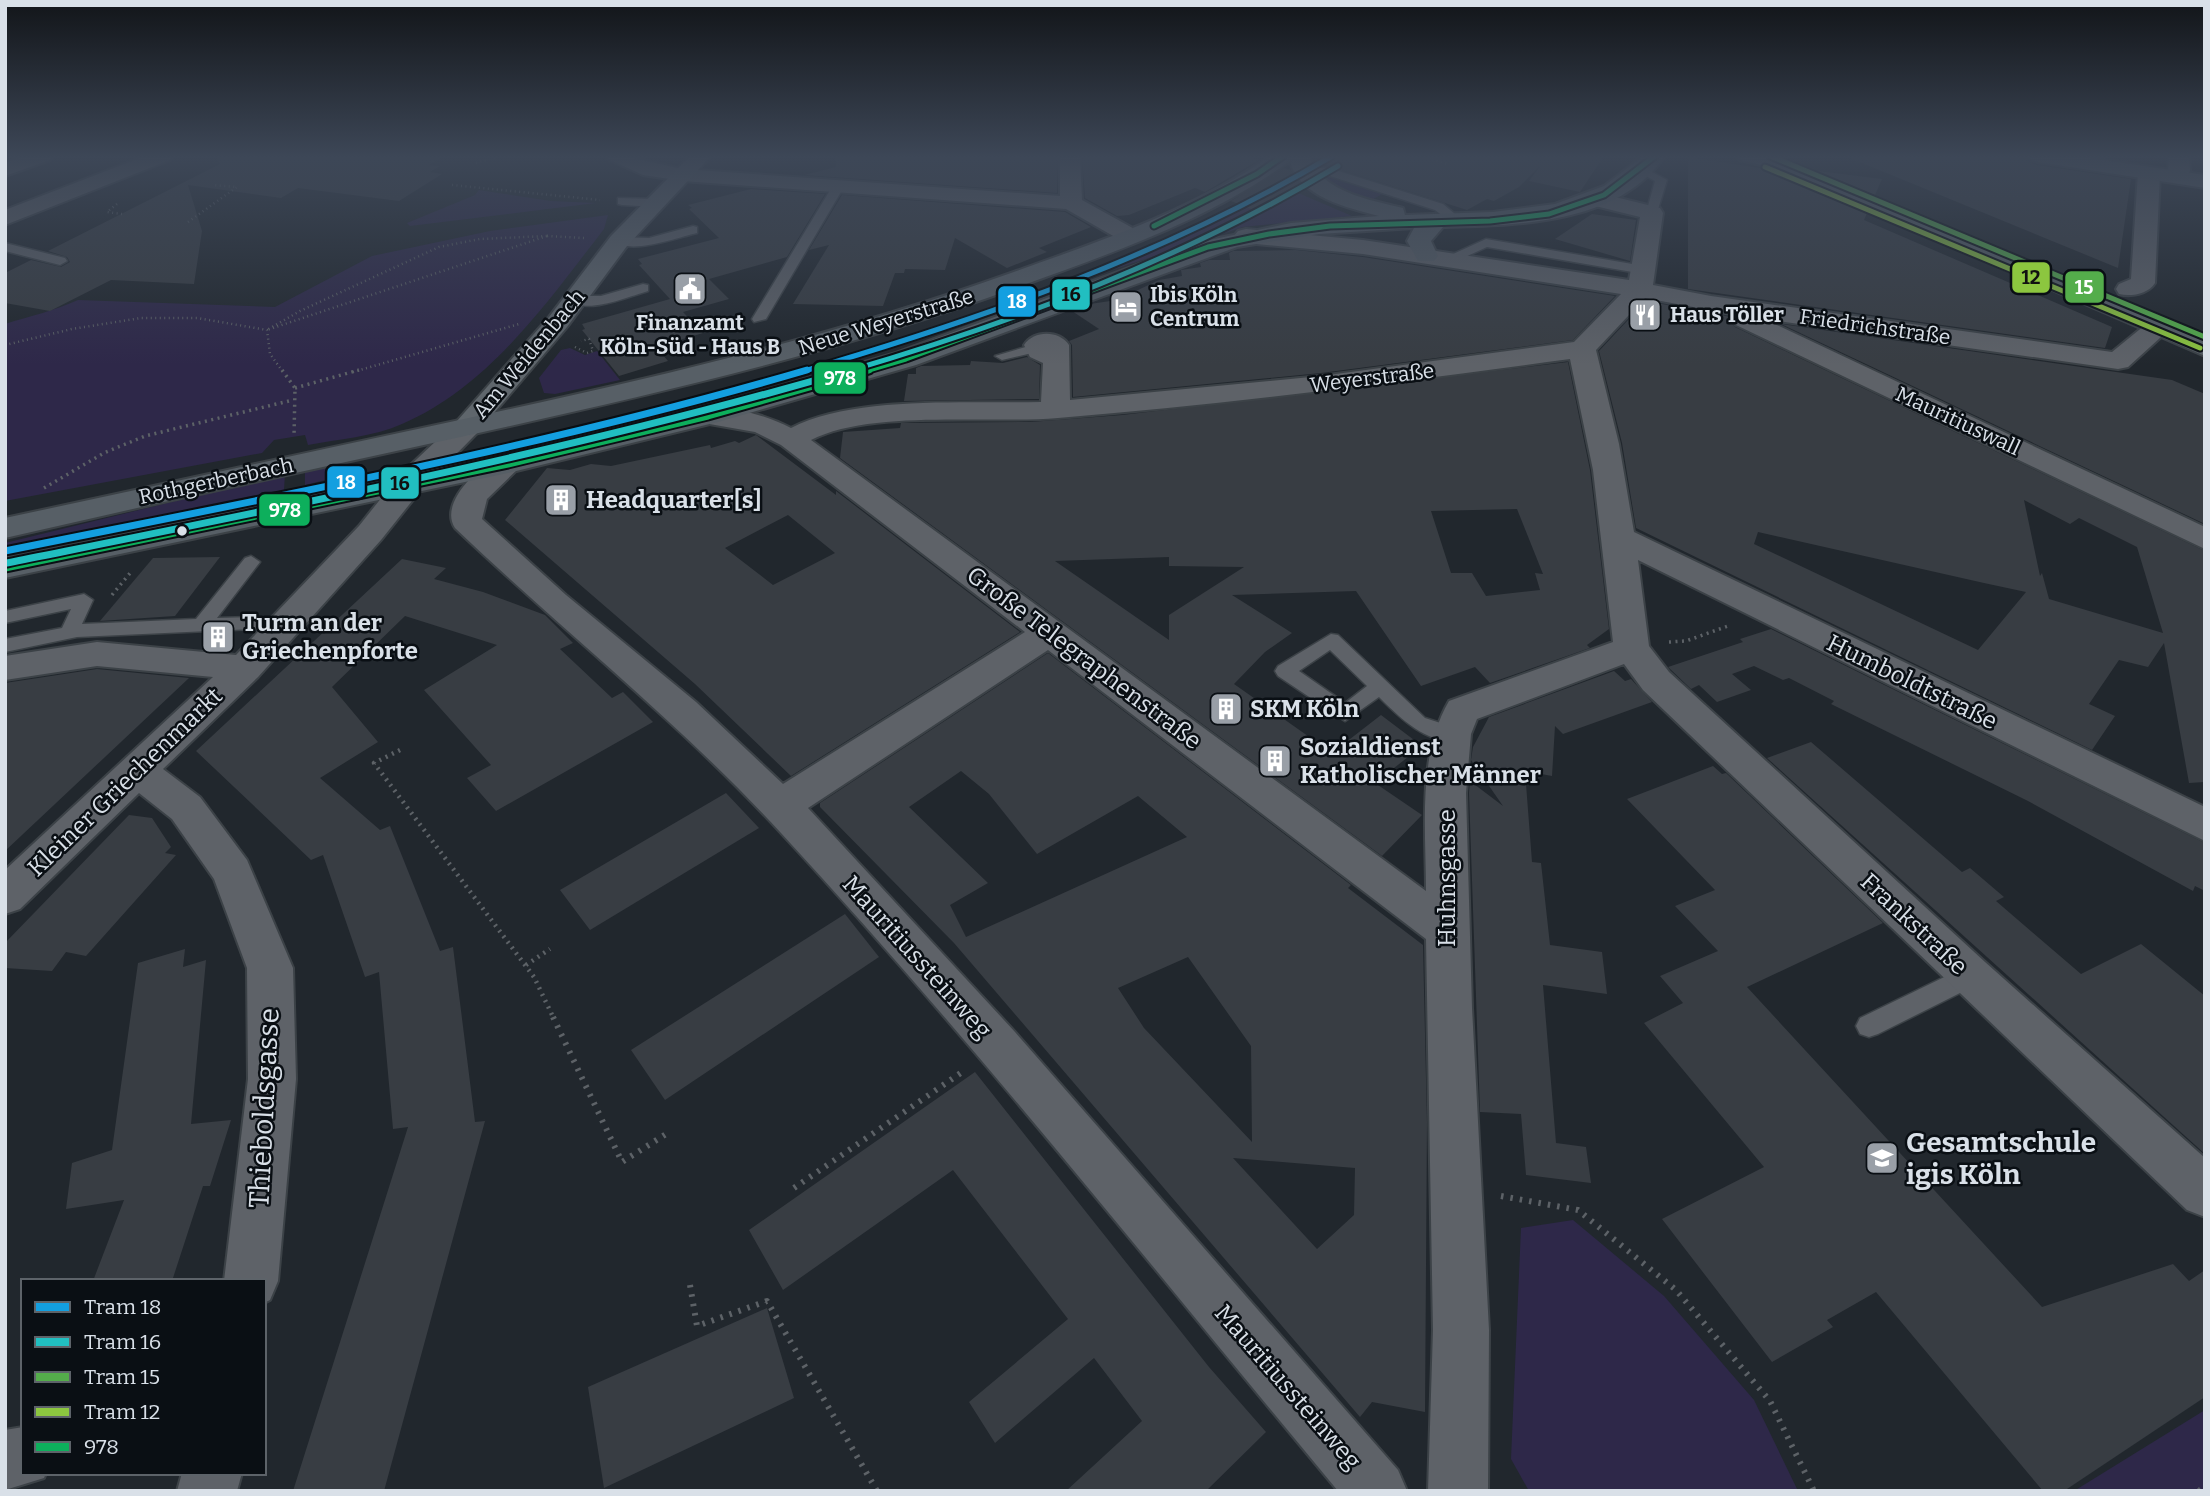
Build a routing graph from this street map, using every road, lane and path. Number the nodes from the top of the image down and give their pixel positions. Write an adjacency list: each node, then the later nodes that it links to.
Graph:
1 (634, 226): 15 (street, Am Weidenbach)
2 (814, 226): 25 (lane)
3 (1112, 226): 13 (street)
4 (1153, 226): 13 (main road, Neue Weyerstraße)
5 (1342, 226): 14 (main road, Neue Weyerstraße)
6 (1433, 226): 17 (main road)
7 (1650, 226): 19 (street)
8 (1926, 226): 26 (main road)
9 (1974, 226): 21 (main road)
10 (2146, 226): 21 (street)
11 (693, 230): 15 (lane)
12 (550, 235): 15 (path); 27 (path); 27 (path)
13 (1130, 236): 41 (main road, Neue Weyerstraße)
14 (1246, 236): 17 (street, Friedrichstraße); 35 (main road, Neue Weyerstraße)
15 (620, 241): 22 (street, Am Weidenbach)
16 (5, 247): 18 (lane)
17 (1436, 258): 19 (street, Friedrichstraße)
18 (61, 261)
19 (1642, 280): 23 (street, Friedrichstraße); 33 (street)
20 (643, 288): 22 (lane)
21 (2128, 289): 24 (main road)
22 (575, 300): 28 (street, Am Weidenbach)
23 (1712, 304): 26 (street, Friedrichstraße); 49 (street, Mauritiuswall)
24 (2192, 316)
25 (759, 319)
26 (2160, 327): 32 (main road)
27 (267, 330): 30 (path); 36 (path)
28 (563, 333): 29 (path); 36 (path); 41 (street, Am Weidenbach)
29 (589, 339)
30 (5, 345)
31 (1048, 347): 34 (lane); 38 (street)
32 (2205, 348)
33 (1582, 349): 38 (street, Weyerstraße); 48 (street)
34 (1002, 356)
35 (858, 374): 39 (street); 40 (main road, Neue Weyerstraße)
36 (295, 388): 37 (path)
37 (293, 400): 43 (path); 46 (path)
38 (1055, 410): 39 (street, Weyerstraße)
39 (867, 415): 42 (street, Weyerstraße)
40 (708, 416): 42 (street, Große Telegraphenstraße); 44 (main road, Neue Weyerstraße)
41 (467, 427): 45 (street, Kleiner Griechenmarkt); 47 (main road, Rothgerberbach)
42 (791, 439): 56 (street, Große Telegraphenstraße)
43 (294, 442)
44 (508, 464): 45 (main road, Neue Weyerstraße); 66 (street, Mauritiussteinweg)
45 (409, 484): 51 (main road, Rothgerberbach); 55 (street, Kleiner Griechenmarkt)
46 (41, 489)
47 (5, 528)
48 (1620, 538): 52 (street, Humboldtstraße); 59 (street)
49 (2205, 539)
50 (251, 562): 54 (lane)
51 (5, 568)
52 (1768, 611): 59 (path); 67 (street, Humboldtstraße)
53 (5, 617): 57 (lane)
54 (202, 625): 55 (lane); 57 (lane)
55 (280, 630): 61 (street, Kleiner Griechenmarkt)
56 (1050, 632): 66 (street); 69 (street, Große Telegraphenstraße)
57 (69, 633): 58 (lane)
58 (5, 646)
59 (1631, 648): 63 (street, Huhnsgasse); 72 (street, Frankstraße)
60 (5, 668): 61 (street)
61 (244, 668): 65 (street, Kleiner Griechenmarkt)
62 (1381, 685): 63 (lane)
63 (1452, 734): 69 (street, Huhnsgasse)
64 (400, 750): 71 (path)
65 (138, 771): 68 (street, Kleiner Griechenmarkt); 79 (street, Thieboldsgasse)
66 (780, 806): 74 (street, Mauritiussteinweg)
67 (2205, 825)
68 (5, 897)
69 (1446, 930): 77 (street, Huhnsgasse)
70 (550, 949): 71 (path)
71 (526, 965): 75 (path)
72 (1969, 976): 73 (lane); 78 (street, Frankstraße)
73 (1869, 1026)
74 (998, 1047): 76 (path); 83 (street, Mauritiussteinweg)
75 (666, 1134)
76 (794, 1188)
77 (1458, 1189): 84 (street, Huhnsgasse); 85 (path)
78 (2205, 1192)
79 (251, 1279)
80 (690, 1285): 82 (path)
81 (2205, 1486): 86 (path)
82 (877, 1491)
83 (1377, 1491)
84 (1458, 1491)
85 (1814, 1491)
86 (2199, 1491)

